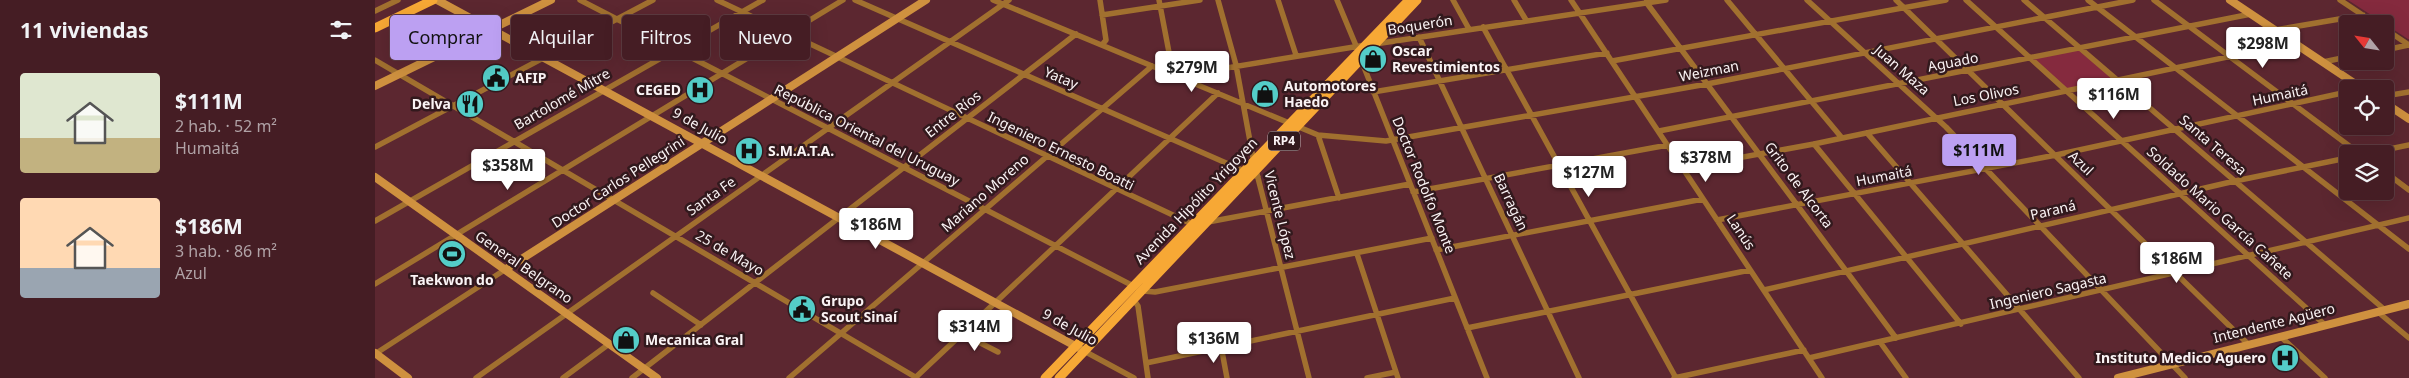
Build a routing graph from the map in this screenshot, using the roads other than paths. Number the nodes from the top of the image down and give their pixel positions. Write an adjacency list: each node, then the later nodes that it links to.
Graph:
1 (398, 0): 41 (street)
2 (433, 0): 61 (main road)
3 (437, 0): 45 (street, 9 de Julio)
4 (551, 0): 58 (street)
5 (580, 0): 51 (street, República Oriental del Uruguay)
6 (653, 0): 51 (street)
7 (717, 0): 42 (street, Ingeniero Ernesto Boatti)
8 (763, 0): 42 (street, Bartolomé Mitre)
9 (843, 0): 52 (street)
10 (855, 0): 49 (street, Yatay)
11 (926, 0): 49 (street, Doctor Carlos Pellegrini)
12 (993, 0): 38 (street, Weizman)
13 (1009, 0): 38 (street, Santa Fe)
14 (1100, 0): 47 (street)
15 (1200, 0): 37 (street)
16 (1218, 0): 99 (street, Vicente López)
17 (1278, 0): 85 (street)
18 (1337, 0): 82 (street, Doctor Rodolfo Monte)
19 (1409, 0): 75 (main road, Avenida Hipólito Yrigoyen / RP4)
20 (1417, 0): 76 (main road, Avenida Hipólito Yrigoyen / RP4)
21 (1453, 0): 64 (street)
22 (1514, 0): 54 (street)
23 (1571, 0): 43 (street, Lanús)
24 (1666, 0): 36 (street, Boquerón)
25 (1727, 0): 67 (street)
26 (1807, 0): 57 (street, Juan Maza)
27 (1896, 0): 39 (street, Azul)
28 (1946, 0): 39 (street)
29 (1966, 0): 60 (street, Soldado Mario García Cañete)
30 (2023, 0): 50 (street, Santa Teresa)
31 (2088, 0): 40 (street)
32 (2133, 0): 40 (street, Weizman)
33 (2154, 0): 59 (street)
34 (2231, 0): 44 (street)
35 (2340, 0): 48 (street)
36 (1646, 1): 43 (street, Boquerón); 81 (street, Grito de Alcorta)
37 (1159, 3): 47 (street); 105 (street)
38 (1003, 4): 66 (street, Weizman); 72 (street, Santa Fe)
39 (1903, 8): 57 (street); 71 (street, Azul)
40 (2098, 8): 50 (street, Weizman); 70 (street)
41 (375, 11)
42 (742, 12): 46 (street, Ingeniero Ernesto Boatti); 63 (street, Bartolomé Mitre)
43 (1580, 13): 54 (street, Boquerón); 84 (street, Lanús)
44 (2251, 14): 59 (street, Aguado); 65 (street)
45 (465, 15)
46 (748, 15)
47 (1102, 15): 77 (street)
48 (2363, 15)
49 (897, 18): 72 (street, Yatay); 87 (street, Doctor Carlos Pellegrini)
50 (2044, 18): 60 (street, Weizman); 79 (street, Santa Teresa)
51 (617, 19): 55 (street); 56 (street, República Oriental del Uruguay)
52 (810, 19)
53 (2339, 19): 65 (street)
54 (1526, 20): 62 (street, Boquerón)
55 (612, 22)
56 (622, 22)
57 (1829, 22): 67 (street); 83 (street, Juan Maza)
58 (501, 24)
59 (2189, 26): 70 (street, Aguado); 86 (street)
60 (1995, 27): 71 (street, Weizman); 88 (street, Soldado Mario García Cañete)
61 (375, 28)
62 (1483, 28): 64 (street, Boquerón); 103 (street)
63 (710, 30)
64 (1469, 30): 69 (street, Boquerón)
65 (2275, 30): 73 (street)
66 (1076, 34): 77 (street, Weizman); 108 (street, Entre Ríos)
67 (1756, 36): 81 (street); 101 (street)
68 (2394, 36): 78 (street)
69 (1419, 37): 76 (street, Boquerón); 112 (street, Barragán)
70 (2134, 37): 79 (street, Aguado); 102 (street)
71 (1935, 39): 83 (street, Weizman); 104 (street, Azul)
72 (949, 42): 108 (street, Yatay); 113 (street, Santa Fe)
73 (2294, 43): 86 (street, Los Olivos); 98 (street)
74 (810, 44): 87 (street, Ingeniero Ernesto Boatti)
75 (1366, 44): 76 (street, Boquerón); 82 (main road, Avenida Hipólito Yrigoyen / RP4)
76 (1375, 44): 82 (main road, Avenida Hipólito Yrigoyen / RP4)
77 (1102, 45): 100 (street, Weizman)
78 (2409, 45): 80 (street)
79 (2079, 48): 88 (street, Aguado); 110 (street, Santa Teresa)
80 (2394, 48)
81 (1681, 50): 97 (street); 114 (street, Grito de Alcorta)
82 (1358, 52): 85 (street); 119 (street, Doctor Rodolfo Monte); 140 (main road, Avenida Hipólito Yrigoyen / RP4)
83 (1863, 52): 101 (street, Weizman); 115 (street, Juan Maza)
84 (1607, 53): 97 (street, Lanús); 103 (street)
85 (1297, 55): 99 (street)
86 (2229, 56): 102 (street, Los Olivos); 129 (street)
87 (837, 57): 113 (street, Ingeniero Ernesto Boatti); 125 (street, Doctor Carlos Pellegrini)
88 (2029, 57): 104 (street, Aguado); 118 (street, Soldado Mario García Cañete)
89 (2339, 59): 98 (street)
90 (375, 60): 106 (street, 25 de Mayo)
91 (428, 60): 106 (street)
92 (540, 60): 130 (street)
93 (548, 60): 117 (street, 9 de Julio)
94 (658, 60): 117 (street, Bartolomé Mitre)
95 (695, 60): 107 (street, República Oriental del Uruguay)
96 (744, 60): 107 (street)
97 (1612, 61): 124 (street, Lanús)
98 (2323, 62): 111 (street)
99 (1236, 65): 109 (street); 127 (street, Vicente López)
100 (1152, 66): 105 (street, Weizman); 131 (street, Mariano Moreno)
101 (1784, 68): 114 (street, Weizman); 126 (street)
102 (2173, 68): 110 (street, Los Olivos); 135 (street)
103 (1507, 69): 112 (street); 133 (street)
104 (1968, 70): 115 (street, Aguado); 128 (street, Azul)
105 (1170, 72): 109 (street, Weizman)
106 (400, 74): 116 (street); 130 (street, 25 de Mayo)
107 (721, 74): 125 (street, República Oriental del Uruguay); 134 (street)
108 (1023, 75): 131 (street, Yatay); 138 (street, Entre Ríos)
109 (1178, 76): 121 (street, Weizman)
110 (2116, 80): 118 (street, Los Olivos); 143 (street, Santa Teresa)
111 (2350, 80)
112 (1439, 82): 119 (street); 141 (street, Barragán)
113 (892, 83): 138 (street, Ingeniero Ernesto Boatti); 142 (street, Santa Fe)
114 (1707, 84): 124 (street, Weizman); 136 (street, Grito de Alcorta)
115 (1898, 84): 126 (street, Aguado); 137 (street, Juan Maza)
116 (375, 86)
117 (604, 90): 134 (street, 9 de Julio); 150 (street, Bartolomé Mitre)
118 (2067, 91): 128 (street, Los Olivos); 151 (street, Soldado Mario García Cañete)
119 (1373, 92): 149 (street, Doctor Rodolfo Monte)
120 (2409, 92): 123 (street)
121 (1218, 93): 127 (street, Weizman); 148 (street)
122 (2339, 94): 129 (street, Humaitá)
123 (2394, 94)
124 (1635, 96): 133 (street, Weizman); 144 (street, Lanús)
125 (771, 99): 142 (street, República Oriental del Uruguay); 152 (street, Doctor Carlos Pellegrini)
126 (1812, 102): 136 (street, Aguado); 147 (street)
127 (1242, 104): 140 (street, Weizman); 163 (street, Vicente López)
128 (2003, 104): 137 (street, Los Olivos); 160 (street, Azul)
129 (2295, 105): 135 (street, Humaitá); 154 (street)
130 (453, 106): 150 (street, 25 de Mayo); 157 (street)
131 (1102, 109): 148 (street, Yatay); 161 (street, Mariano Moreno)
132 (2394, 110): 139 (street)
133 (1532, 115): 141 (street, Weizman); 164 (street)
134 (652, 116): 152 (street, 9 de Julio); 169 (street)
135 (2236, 117): 143 (street, Humaitá); 168 (street)
136 (1733, 118): 144 (street, Aguado); 159 (street, Grito de Alcorta)
137 (1937, 118): 145 (street, Los Olivos); 167 (street, Juan Maza)
138 (967, 119): 161 (street, Ingeniero Ernesto Boatti); 165 (street, Entre Ríos)
139 (2409, 120)
140 (1293, 125): 146 (street, Weizman); 163 (main road, Avenida Hipólito Yrigoyen / RP4); 170 (main road, Avenida Hipólito Yrigoyen / RP4)
141 (1461, 127): 149 (street, Weizman); 173 (street, Barragán)
142 (828, 129): 165 (street, República Oriental del Uruguay); 171 (street, Santa Fe)
143 (2176, 130): 151 (street, Humaitá); 175 (street, Santa Teresa)
144 (1659, 131): 156 (street, Lanús)
145 (1867, 133): 147 (street, Los Olivos); 176 (street)
146 (1318, 135): 149 (street, Weizman); 183 (street)
147 (1842, 138): 153 (street, Los Olivos)
148 (1169, 139): 170 (street, Yatay); 178 (street)
149 (1393, 140): 177 (street, Doctor Rodolfo Monte)
150 (515, 141): 169 (street, 25 de Mayo); 186 (street, Bartolomé Mitre)
151 (2122, 141): 160 (street, Humaitá); 182 (street, Soldado Mario García Cañete)
152 (702, 143): 171 (street, 9 de Julio); 184 (street, Doctor Carlos Pellegrini)
153 (1814, 144): 159 (street, Los Olivos); 181 (street)
154 (2348, 145)
155 (2409, 145): 158 (street)
156 (1668, 146): 164 (street); 166 (street, Lanús)
157 (375, 147)
158 (2394, 148)
159 (1761, 154): 166 (street, Los Olivos); 187 (street, Grito de Alcorta)
160 (2055, 155): 167 (street, Humaitá); 189 (street, Azul)
161 (1047, 156): 178 (street, Ingeniero Ernesto Boatti); 188 (street, Mariano Moreno)
162 (2339, 160): 168 (street, Paraná)
163 (1253, 161): 170 (main road, Avenida Hipólito Yrigoyen / RP4)
164 (1559, 166): 173 (street); 193 (street)
165 (903, 168): 188 (street, República Oriental del Uruguay); 191 (street, Entre Ríos)
166 (1683, 168): 185 (street, Lanús)
167 (1986, 168): 176 (street, Humaitá); 198 (street, Juan Maza)
168 (2302, 168): 175 (street, Paraná); 199 (street)
169 (563, 169): 184 (street, 25 de Mayo); 200 (street)
170 (1252, 173): 190 (street, Vicente López); 196 (main road, Avenida Hipólito Yrigoyen / RP4); 197 (main road, Avenida Hipólito Yrigoyen / RP4)
171 (762, 176): 191 (street, 9 de Julio); 201 (street, Santa Fe)
172 (375, 177): 186 (street, General Belgrano)
173 (1486, 178): 180 (street); 202 (street, Barragán)
174 (2394, 179): 179 (street)
175 (2235, 180): 182 (street, Paraná); 204 (street, Santa Teresa)
176 (1911, 183): 181 (street, Humaitá); 205 (street)
177 (1409, 184): 180 (street, Doctor Rodolfo Monte); 183 (street)
178 (1115, 190): 197 (street, Ingeniero Ernesto Boatti); 206 (street)
179 (2409, 190)
180 (1413, 192): 203 (street, Doctor Rodolfo Monte)
181 (1855, 194): 187 (street, Humaitá); 211 (street)
182 (2180, 194): 189 (street, Paraná); 210 (street, Soldado Mario García Cañete)
183 (1339, 198): 190 (street)
184 (615, 199): 201 (street, 25 de Mayo); 214 (street, Doctor Carlos Pellegrini)
185 (1703, 199): 193 (street); 194 (street, Lanús)
186 (409, 202): 195 (street, Bartolomé Mitre); 200 (street, General Belgrano)
187 (1799, 206): 194 (street, Humaitá); 216 (street, Grito de Alcorta)
188 (985, 210): 206 (street, República Oriental del Uruguay); 212 (street, Mariano Moreno)
189 (2111, 210): 198 (street, Paraná); 217 (street, Azul)
190 (1267, 211): 196 (street); 213 (street, Vicente López)
191 (840, 217): 212 (street, 9 de Julio); 218 (street, Entre Ríos)
192 (2409, 218): 199 (street, Ingeniero Sagasta)
193 (1590, 220): 202 (street); 225 (street)
194 (1717, 220): 215 (street, Lanús)
195 (375, 221)
196 (1206, 223): 197 (street); 222 (main road, Avenida Hipólito Yrigoyen / RP4)
197 (1191, 226): 220 (main road, Avenida Hipólito Yrigoyen / RP4)
198 (2040, 226): 205 (street, Paraná); 223 (street, Juan Maza)
199 (2378, 226): 204 (street, Ingeniero Sagasta); 207 (street)
200 (455, 235): 214 (street, General Belgrano); 219 (street)
201 (676, 236): 218 (street, 25 de Mayo); 233 (street, Santa Fe)
202 (1513, 237): 208 (street); 232 (street, Barragán)
203 (1431, 238): 208 (street, Doctor Rodolfo Monte); 209 (street)
204 (2307, 242): 210 (street, Ingeniero Sagasta); 231 (street, Santa Teresa)
205 (1962, 244): 211 (street, Paraná); 230 (street)
206 (1055, 246): 220 (street, República Oriental del Uruguay); 228 (street)
207 (2409, 249)
208 (1437, 250): 226 (street, Doctor Rodolfo Monte)
209 (1357, 254): 213 (street); 234 (street)
210 (2248, 255): 217 (street, Ingeniero Sagasta); 236 (street, Soldado Mario García Cañete)
211 (1904, 256): 216 (street, Paraná); 235 (street)
212 (923, 263): 228 (street, 9 de Julio); 240 (street, Mariano Moreno)
213 (1281, 268): 222 (street); 239 (street, Vicente López)
214 (506, 269): 233 (street, General Belgrano); 252 (street, Doctor Carlos Pellegrini)
215 (1750, 270): 221 (street, Lanús); 225 (street)
216 (1846, 270): 221 (street, Paraná); 243 (street, Grito de Alcorta)
217 (2177, 273): 223 (street, Ingeniero Sagasta); 247 (street, Azul)
218 (756, 282): 237 (street, Entre Ríos); 240 (street, 25 de Mayo)
219 (375, 284)
220 (1133, 286): 222 (street, República Oriental del Uruguay); 249 (main road, Avenida Hipólito Yrigoyen / RP4)
221 (1764, 290): 250 (street, Lanús)
222 (1143, 291): 227 (main road, Avenida Hipólito Yrigoyen / RP4)
223 (2101, 291): 230 (street, Ingeniero Sagasta); 255 (street, Juan Maza)
224 (653, 293): 237 (street)
225 (1629, 294): 232 (street); 274 (street)
226 (1455, 298): 234 (street); 238 (street, Doctor Rodolfo Monte)
227 (1134, 300): 249 (main road, Avenida Hipólito Yrigoyen / RP4); 254 (street)
228 (996, 302): 241 (street); 249 (street, 9 de Julio)
229 (2409, 304): 231 (street, Intendente Agüero)
230 (2020, 310): 235 (street, Ingeniero Sagasta); 277 (street)
231 (2381, 311): 236 (street, Intendente Agüero); 244 (street, Santa Teresa)
232 (1547, 312): 238 (street); 273 (street, Barragán)
233 (567, 314): 246 (street, General Belgrano); 259 (street, Santa Fe)
234 (1377, 314): 239 (street); 257 (street)
235 (1961, 324): 243 (street, Ingeniero Sagasta)
236 (2324, 324): 242 (street, Intendente Agüero)
237 (701, 325): 256 (street, Entre Ríos)
238 (1467, 328): 272 (street, Doctor Rodolfo Monte)
239 (1297, 330): 248 (street); 270 (street, Vicente López)
240 (842, 332): 263 (street, Mariano Moreno); 264 (street, 25 de Mayo)
241 (963, 334): 251 (street); 264 (street)
242 (2280, 336): 247 (street, Intendente Agüero); 280 (street)
243 (1896, 338): 245 (street, Ingeniero Sagasta)
244 (2409, 338)
245 (1880, 342): 253 (street, Ingeniero Sagasta); 276 (street)
246 (609, 344): 256 (street, General Belgrano); 260 (street)
247 (2248, 344): 255 (street, Intendente Agüero)
248 (1221, 346): 254 (street); 269 (street)
249 (1080, 349): 265 (main road, Avenida Hipólito Yrigoyen / RP4); 266 (main road, Avenida Hipólito Yrigoyen / RP4); 267 (street, 9 de Julio)
250 (1804, 350): 253 (street, Lanús); 274 (street)
251 (998, 352)
252 (375, 353): 258 (street)
253 (1809, 358): 275 (street, Lanús)
254 (1146, 362): 268 (street)
255 (2172, 364): 278 (street, Intendente Agüero); 279 (street, Juan Maza)
256 (644, 369): 261 (street, Entre Ríos); 262 (street, General Belgrano)
257 (1397, 375): 271 (street)
258 (408, 378)
259 (476, 378)
260 (563, 378)
261 (632, 378)
262 (657, 378)
263 (789, 378)
264 (916, 378)
265 (1045, 378)
266 (1059, 378)
267 (1135, 378)
268 (1148, 378)
269 (1227, 378)
270 (1309, 378)
271 (1367, 378)
272 (1487, 378)
273 (1579, 378)
274 (1675, 378)
275 (1822, 378)
276 (1906, 378)
277 (2079, 378)
278 (2117, 378)
279 (2185, 378)
280 (2325, 378)

